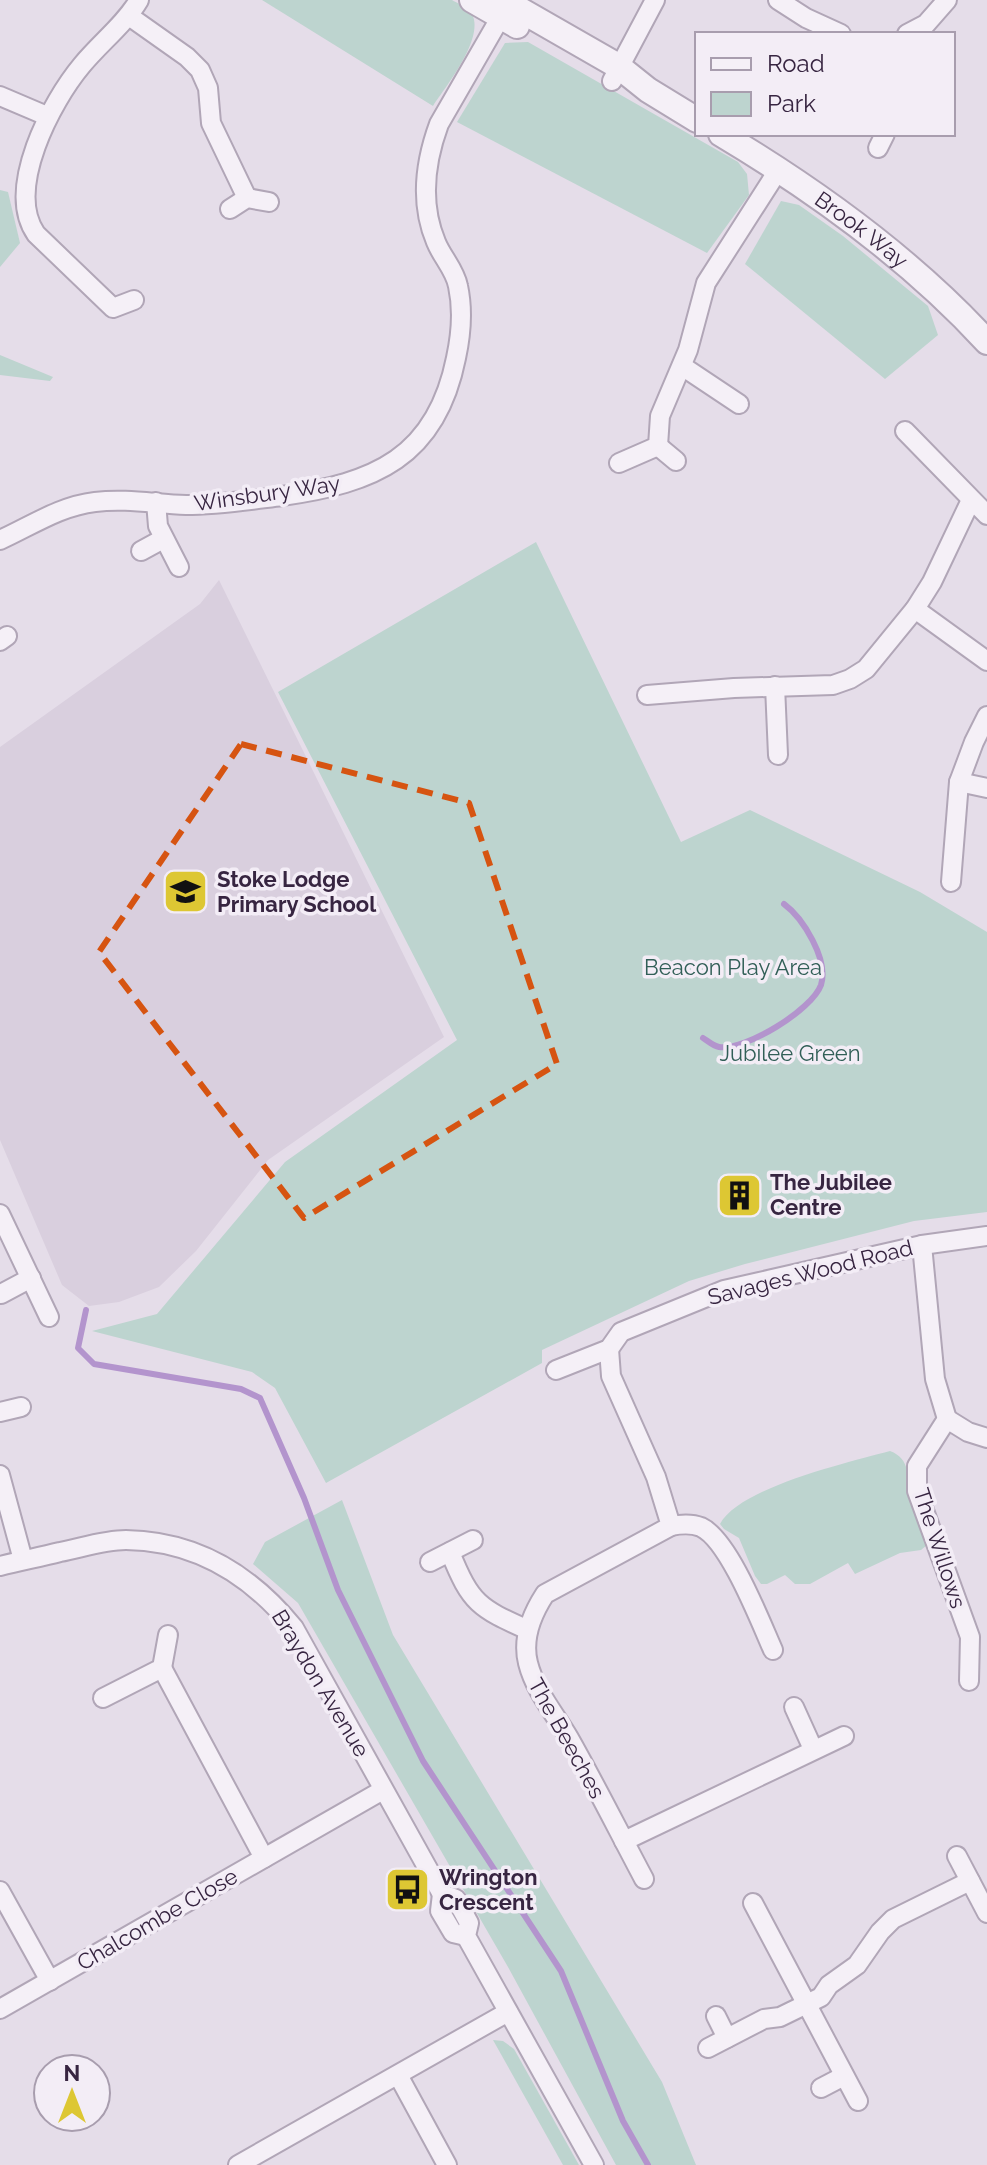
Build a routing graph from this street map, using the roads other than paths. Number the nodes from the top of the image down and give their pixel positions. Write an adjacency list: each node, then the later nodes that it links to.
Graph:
1 (472, 0): 5 (street)
2 (655, 0): 9 (street)
3 (778, 0): 7 (street)
4 (947, 0): 8 (street)
5 (504, 7): 9 (street); 27 (street, Winsbury Way)
6 (134, 8): 11 (street); 15 (street)
7 (837, 32)
8 (911, 32)
9 (615, 73): 12 (street)
10 (0, 96): 11 (street)
11 (47, 116): 18 (street)
12 (695, 119)
13 (724, 136): 14 (street, Brook Way)
14 (779, 169): 19 (street, Brook Way); 20 (street)
15 (247, 198): 16 (street); 17 (street)
16 (269, 202)
17 (230, 209)
18 (134, 300)
19 (987, 342)
20 (682, 366): 21 (street); 23 (street)
21 (739, 404)
22 (905, 431): 26 (street)
23 (658, 446): 24 (street); 25 (street)
24 (676, 461)
25 (619, 463)
26 (971, 500): 28 (street); 33 (street)
27 (156, 502): 29 (street); 30 (street, Winsbury Way)
28 (987, 515)
29 (163, 539): 31 (street); 32 (street)
30 (0, 540)
31 (141, 551)
32 (179, 567)
33 (915, 609): 34 (street); 35 (street)
34 (987, 661)
35 (775, 686): 36 (street); 38 (street)
36 (647, 695)
37 (987, 716): 39 (street)
38 (778, 755)
39 (959, 782): 40 (street); 41 (street)
40 (987, 788)
41 (951, 882)
42 (0, 1214): 45 (street)
43 (987, 1236): 44 (street, Savages Wood Road)
44 (922, 1245): 48 (street, Savages Wood Road); 52 (street)
45 (31, 1278): 46 (street); 47 (street)
46 (1, 1294)
47 (49, 1317)
48 (609, 1349): 49 (street, Savages Wood Road); 55 (street)
49 (556, 1370)
50 (21, 1407): 51 (street)
51 (0, 1412)
52 (947, 1419): 53 (street); 63 (street, The Willows)
53 (987, 1438)
54 (0, 1475): 58 (street)
55 (671, 1526): 61 (street, The Beeches); 64 (street)
56 (473, 1540): 57 (street)
57 (450, 1552): 59 (street); 61 (street)
58 (23, 1560): 60 (street, Braydon Avenue); 71 (street, Braydon Avenue)
59 (430, 1562)
60 (0, 1566)
61 (528, 1630): 72 (street, The Beeches)
62 (168, 1635): 65 (street)
63 (979, 1636): 66 (street, The Willows)
64 (773, 1650)
65 (162, 1668): 67 (street); 74 (street)
66 (969, 1681)
67 (103, 1698)
68 (794, 1707): 70 (street)
69 (844, 1736): 70 (street)
70 (813, 1749): 72 (street)
71 (383, 1790): 74 (street, Chalcombe Close); 83 (street, Braydon Avenue)
72 (624, 1841): 75 (street, The Beeches)
73 (957, 1856): 76 (street)
74 (264, 1858): 80 (street, Chalcombe Close)
75 (644, 1879)
76 (970, 1881): 79 (street); 81 (street)
77 (0, 1891): 80 (street)
78 (753, 1903): 81 (street)
79 (987, 1913)
80 (50, 1981): 82 (street, Chalcombe Close)
81 (806, 2005): 85 (street); 88 (street)
82 (0, 2009)
83 (508, 2012): 87 (street); 93 (street, Braydon Avenue)
84 (716, 2016): 85 (street)
85 (727, 2038): 86 (street)
86 (708, 2048)
87 (398, 2075): 91 (street); 92 (street)
88 (844, 2076): 89 (street); 90 (street)
89 (821, 2088)
90 (858, 2101)
91 (238, 2165)
92 (447, 2165)
93 (594, 2165)

